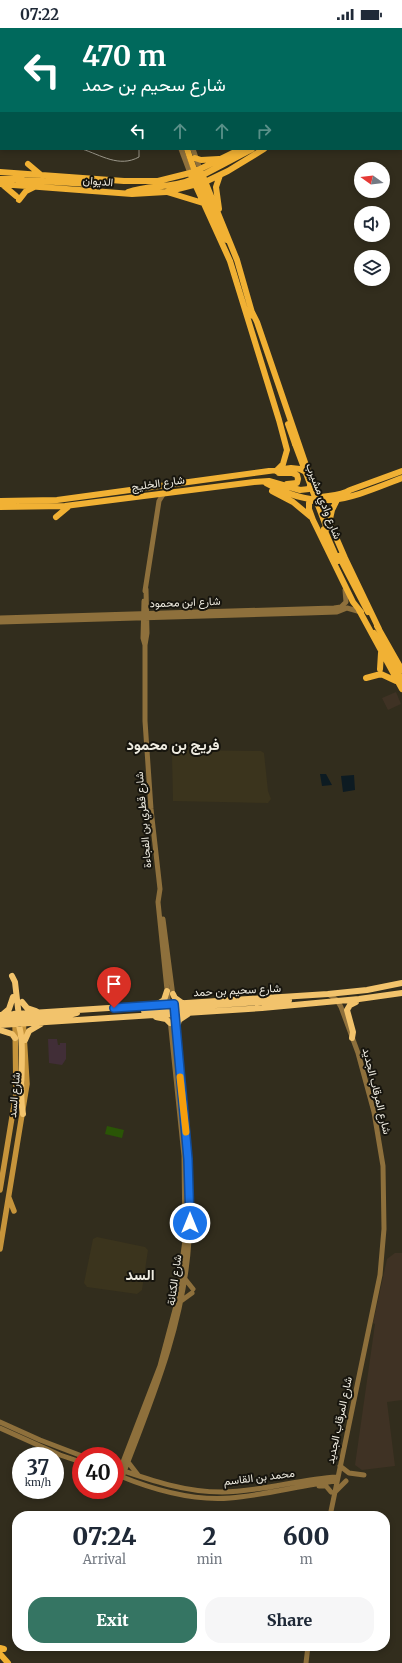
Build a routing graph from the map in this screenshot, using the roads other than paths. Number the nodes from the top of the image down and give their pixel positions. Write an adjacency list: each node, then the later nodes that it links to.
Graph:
1 (183, 150): 14 (street, شارع وادي مشيرب)
2 (187, 150): 14 (main road)
3 (193, 150): 8 (street)
4 (239, 150): 7 (main road)
5 (250, 150): 14 (main road)
6 (262, 150): 12 (main road)
7 (222, 159): 8 (main road); 14 (main road)
8 (196, 160): 14 (street)
9 (28, 164): 13 (main road)
10 (0, 172): 11 (main road, الديوان)
11 (25, 175): 13 (main road, الديوان); 16 (main road)
12 (220, 175): 14 (main road); 22 (main road)
13 (49, 177): 15 (main road, الديوان)
14 (197, 178): 15 (main road, الديوان); 19 (main road, الديوان); 20 (main road); 21 (main road, شارع وادي مشيرب); 22 (main road, شارع وادي مشيرب); 23 (main road)
15 (115, 180): 17 (main road)
16 (1, 182): 17 (main road, الديوان); 18 (main road)
17 (17, 185): 18 (main road, الديوان)
18 (35, 186): 20 (main road, الديوان)
19 (166, 192): 20 (main road, الديوان); 21 (main road)
20 (125, 193)
21 (203, 204): 25 (main road, شارع وادي مشيرب)
22 (220, 214): 23 (main road, شارع وادي مشيرب)
23 (232, 246): 24 (main road, شارع وادي مشيرب)
24 (252, 312): 25 (main road, شارع وادي مشيرب); 29 (main road, شارع وادي مشيرب)
25 (291, 446): 26 (main road); 47 (main road, شارع وادي مشيرب, bridge)
26 (276, 471): 28 (main road, شارع الخليج); 29 (main road, شارع الخليج)
27 (402, 471): 35 (main road)
28 (267, 473): 33 (main road); 42 (main road, شارع الخليج)
29 (309, 474): 34 (main road, شارع وادي مشيرب)
30 (402, 478): 40 (main road)
31 (263, 481): 32 (main road, شارع الخليج); 33 (main road, شارع الخليج); 39 (main road)
32 (254, 482): 36 (main road, شارع الخليج); 46 (main road)
33 (274, 482): 34 (main road, شارع الخليج)
34 (312, 482): 35 (main road); 38 (main road, شارع وادي مشيرب)
35 (350, 490): 38 (main road)
36 (164, 493): 37 (main road, شارع الخليج); 41 (street, شارع قطري بن الفجاءة)
37 (154, 494): 41 (street); 43 (main road, شارع الخليج)
38 (322, 499): 39 (main road); 40 (main road); 47 (main road, شارع وادي مشيرب)
39 (311, 500): 46 (main road)
40 (337, 500): 47 (main road)
41 (159, 501): 49 (street, شارع قطري بن الفجاءة)
42 (0, 502)
43 (70, 505): 44 (main road, شارع الخليج); 45 (main road)
44 (0, 507)
45 (56, 517)
46 (313, 520): 48 (main road)
47 (327, 527): 51 (main road, شارع وادي مشيرب); 58 (main road, شارع وادي مشيرب)
48 (342, 580): 51 (main road); 52 (street, شارع ابن محمود)
49 (146, 589): 50 (street, شارع قطري بن الفجاءة); 53 (street, شارع قطري بن الفجاءة)
50 (146, 596): 52 (street); 53 (street, شارع قطري بن الفجاءة)
51 (361, 612): 53 (street, شارع ابن محمود); 56 (main road, شارع وادي مشيرب)
52 (156, 613): 53 (street, شارع ابن محمود)
53 (145, 616): 54 (street, شارع ابن محمود); 55 (street, شارع ابن محمود); 65 (street, شارع قطري بن الفجاءة)
54 (0, 618)
55 (0, 622)
56 (368, 626): 57 (main road, شارع وادي مشيرب); 58 (main road)
57 (381, 652): 58 (main road, شارع وادي مشيرب); 59 (main road)
58 (397, 666): 61 (main road)
59 (380, 669)
60 (366, 678): 61 (main road)
61 (400, 681): 62 (main road)
62 (402, 689)
63 (12, 976): 83 (highway)
64 (402, 983): 67 (highway, شارع سحيم بن حمد)
65 (170, 993): 73 (highway); 75 (highway); 76 (street, شارع قطري بن الفجاءة)
66 (402, 993): 70 (highway, شارع سحيم بن حمد)
67 (328, 994): 68 (highway, شارع سحيم بن حمد); 71 (street)
68 (294, 996): 73 (highway, شارع سحيم بن حمد); 76 (highway)
69 (13, 997): 82 (highway)
70 (359, 999): 71 (highway, شارع سحيم بن حمد); 91 (highway)
71 (338, 1001): 74 (highway, شارع سحيم بن حمد); 91 (street, شارع المرقاب الجديد)
72 (22, 1002): 79 (highway)
73 (183, 1003): 76 (highway, شارع سحيم بن حمد)
74 (307, 1004): 78 (highway); 80 (highway, شارع سحيم بن حمد)
75 (155, 1006): 76 (highway, شارع سحيم بن حمد); 77 (highway, شارع سحيم بن حمد)
76 (171, 1009): 80 (highway, شارع سحيم بن حمد); 81 (highway, شارع سحيم بن حمد); 84 (highway); 86 (street, شارع الكنانة); 89 (street, شارع الكنانة)
77 (83, 1010): 79 (highway, شارع سحيم بن حمد); 83 (highway)
78 (299, 1010)
79 (39, 1012): 83 (highway, شارع سحيم بن حمد)
80 (193, 1012): 89 (highway)
81 (149, 1015): 84 (highway, شارع سحيم بن حمد); 86 (highway)
82 (0, 1017): 83 (highway, شارع سحيم بن حمد)
83 (19, 1019): 85 (highway, شارع سحيم بن حمد); 87 (highway, شارع سحيم بن حمد); 90 (main road, شارع السد); 92 (main road, شارع السد); 95 (highway)
84 (80, 1020): 85 (highway, شارع سحيم بن حمد)
85 (43, 1022): 92 (highway)
86 (170, 1023): 93 (street, شارع الكنانة)
87 (0, 1025)
88 (0, 1030): 90 (highway)
89 (176, 1031): 94 (street, شارع الكنانة)
90 (15, 1038): 98 (main road, شارع السد)
91 (352, 1038): 113 (street, شارع المرقاب الجديد)
92 (25, 1040): 95 (main road, شارع السد)
93 (176, 1072): 94 (street); 107 (street, شارع الكنانة)
94 (180, 1076): 102 (street, شارع الكنانة)
95 (23, 1114): 97 (main road, شارع السد)
96 (24, 1137): 97 (main road)
97 (17, 1146): 99 (main road, شارع السد)
98 (0, 1189)
99 (9, 1198): 100 (main road); 101 (main road, شارع السد)
100 (14, 1211)
101 (0, 1249)
102 (185, 1278): 103 (street, شارع الكنانة); 103 (street)
103 (181, 1301): 111 (street, شارع الكنانة)
104 (0, 1422): 106 (street)
105 (0, 1428): 109 (street)
106 (72, 1452)
107 (126, 1454): 108 (street); 110 (street, شارع الكنانة)
108 (124, 1457)
109 (72, 1459)
110 (124, 1459)
111 (128, 1462): 112 (street, شارع الكنانة); 116 (street)
112 (124, 1466)
113 (340, 1466): 115 (street); 118 (street, شارع المرقاب الجديد)
114 (124, 1471): 116 (street, محمد بن القاسم)
115 (364, 1475)
116 (140, 1477): 118 (street, محمد بن القاسم)
117 (124, 1478): 120 (street, محمد بن القاسم)
118 (335, 1479): 120 (street, محمد بن القاسم); 121 (street, شارع المرقاب الجديد)
119 (346, 1481): 121 (street)
120 (306, 1486): 121 (street)
121 (332, 1494): 122 (street, شارع المرقاب الجديد); 123 (street, شارع المرقاب الجديد)
122 (327, 1511)
123 (330, 1511)
124 (1, 1650): 126 (main road)
125 (307, 1651): 127 (street)
126 (4, 1660)
127 (306, 1663)

